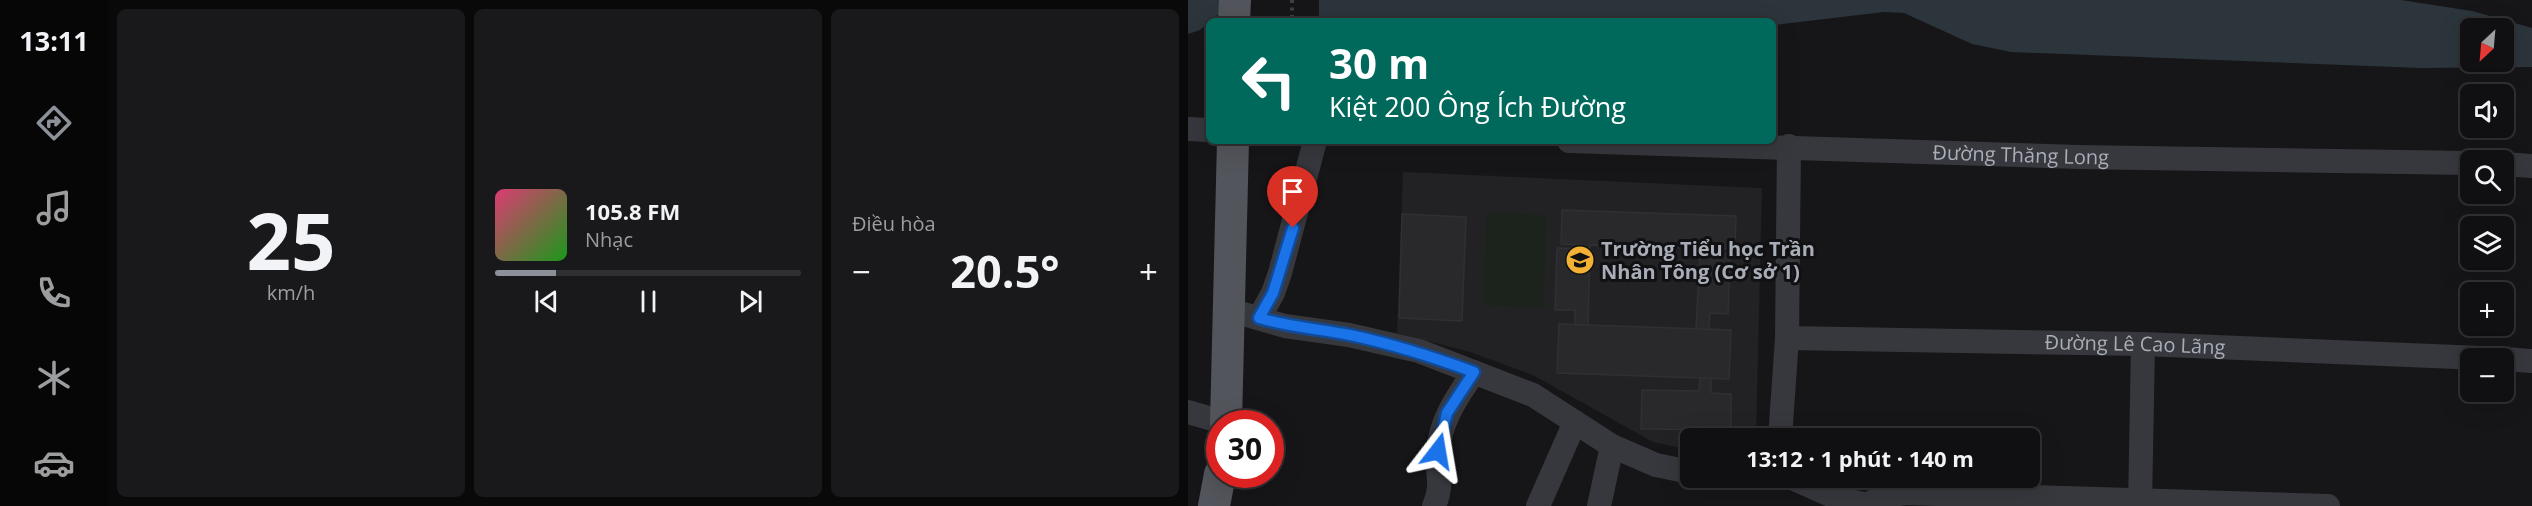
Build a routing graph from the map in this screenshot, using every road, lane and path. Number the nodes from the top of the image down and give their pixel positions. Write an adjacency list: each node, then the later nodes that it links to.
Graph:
1 (1235, 0): 3 (main road)
2 (1292, 0): 4 (path)
3 (1234, 18)
4 (1292, 18)
5 (1188, 129): 6 (street)
6 (1206, 130)
7 (1233, 144): 14 (main road)
8 (1314, 144): 14 (street)
9 (1701, 144): 10 (street, Đường Thăng Long)
10 (1789, 146): 11 (street, Đường Thăng Long); 15 (street)
11 (2460, 163)
12 (2514, 165): 13 (street)
13 (2532, 166)
14 (1245, 314): 20 (street); 21 (main road)
15 (1787, 338): 16 (street, Đường Lê Cao Lãng); 25 (street)
16 (2143, 344): 17 (street, Đường Lê Cao Lãng); 31 (street)
17 (2460, 357)
18 (2514, 360): 19 (street)
19 (2532, 361)
20 (1474, 372): 24 (street); 32 (street)
21 (1228, 410)
22 (1188, 412): 23 (street)
23 (1206, 417)
24 (1575, 422): 26 (street); 35 (street)
25 (1781, 428)
26 (1612, 447): 27 (street); 36 (street)
27 (1680, 470)
28 (1217, 488): 34 (main road)
29 (1810, 488): 30 (street)
30 (1836, 502): 33 (street)
31 (2140, 503): 33 (street); 37 (street)
32 (1438, 505)
33 (1869, 505)
34 (1214, 506)
35 (1538, 506)
36 (1599, 506)
37 (2328, 506)

